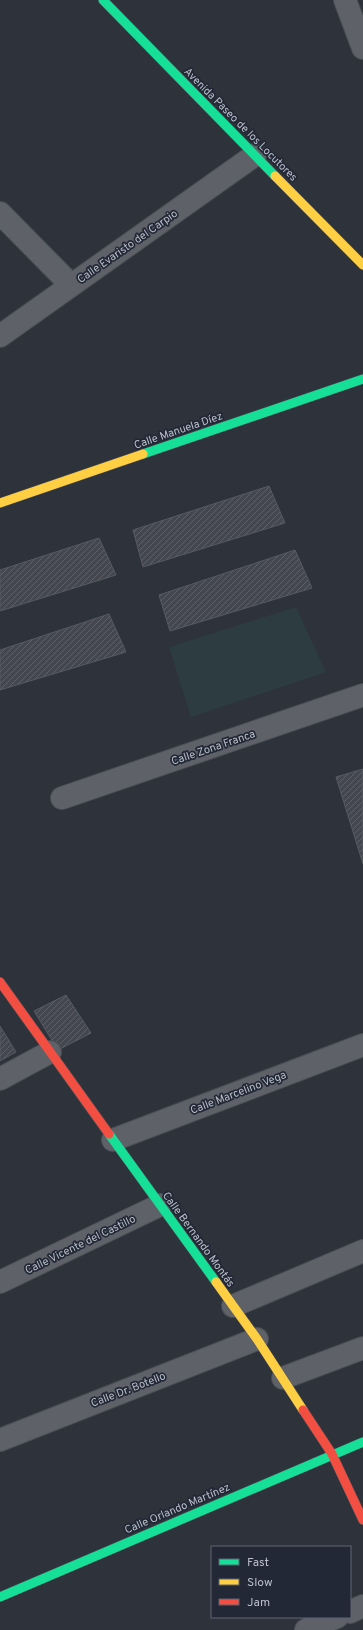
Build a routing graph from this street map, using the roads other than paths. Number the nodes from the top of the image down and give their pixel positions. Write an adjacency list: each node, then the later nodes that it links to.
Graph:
1 (103, 0): 4 (street, Avenida Paseo de los Locutores)
2 (345, 0): 3 (street)
3 (363, 48)
4 (255, 155): 6 (street, Avenida Paseo de los Locutores); 7 (street, Calle Evaristo del Carpio)
5 (0, 213): 7 (street)
6 (363, 265)
7 (72, 285): 8 (street, Calle Evaristo del Carpio)
8 (0, 336)
9 (363, 379): 10 (street, Calle Manuela Díez)
10 (0, 503)
11 (363, 695): 12 (street, Calle Zona Franca)
12 (62, 798)
13 (0, 982): 15 (street, Calle Bernando Montás)
14 (363, 1045): 17 (street, Calle Marcelino Vega)
15 (50, 1052): 16 (street); 17 (street, Calle Bernando Montás)
16 (0, 1079)
17 (114, 1140): 18 (street, Calle Bernando Montás)
18 (160, 1205): 20 (street, Calle Vicente del Castillo); 21 (street, Calle Bernando Montás)
19 (363, 1251): 21 (street)
20 (0, 1282)
21 (233, 1306): 22 (street, Calle Bernando Montás)
22 (257, 1339): 24 (street, Calle Bernando Montás); 25 (street, Calle Dr. Botello)
23 (363, 1348): 24 (street)
24 (283, 1378): 27 (street, Calle Bernando Montás)
25 (0, 1440)
26 (363, 1442): 27 (street, Calle Orlando Martínez)
27 (332, 1454): 28 (street, Calle Bernando Montás); 29 (street, Calle Orlando Martínez)
28 (363, 1520)
29 (0, 1597)
30 (363, 1606): 31 (street)
31 (351, 1612)
32 (335, 1618): 33 (street)
33 (306, 1630)

